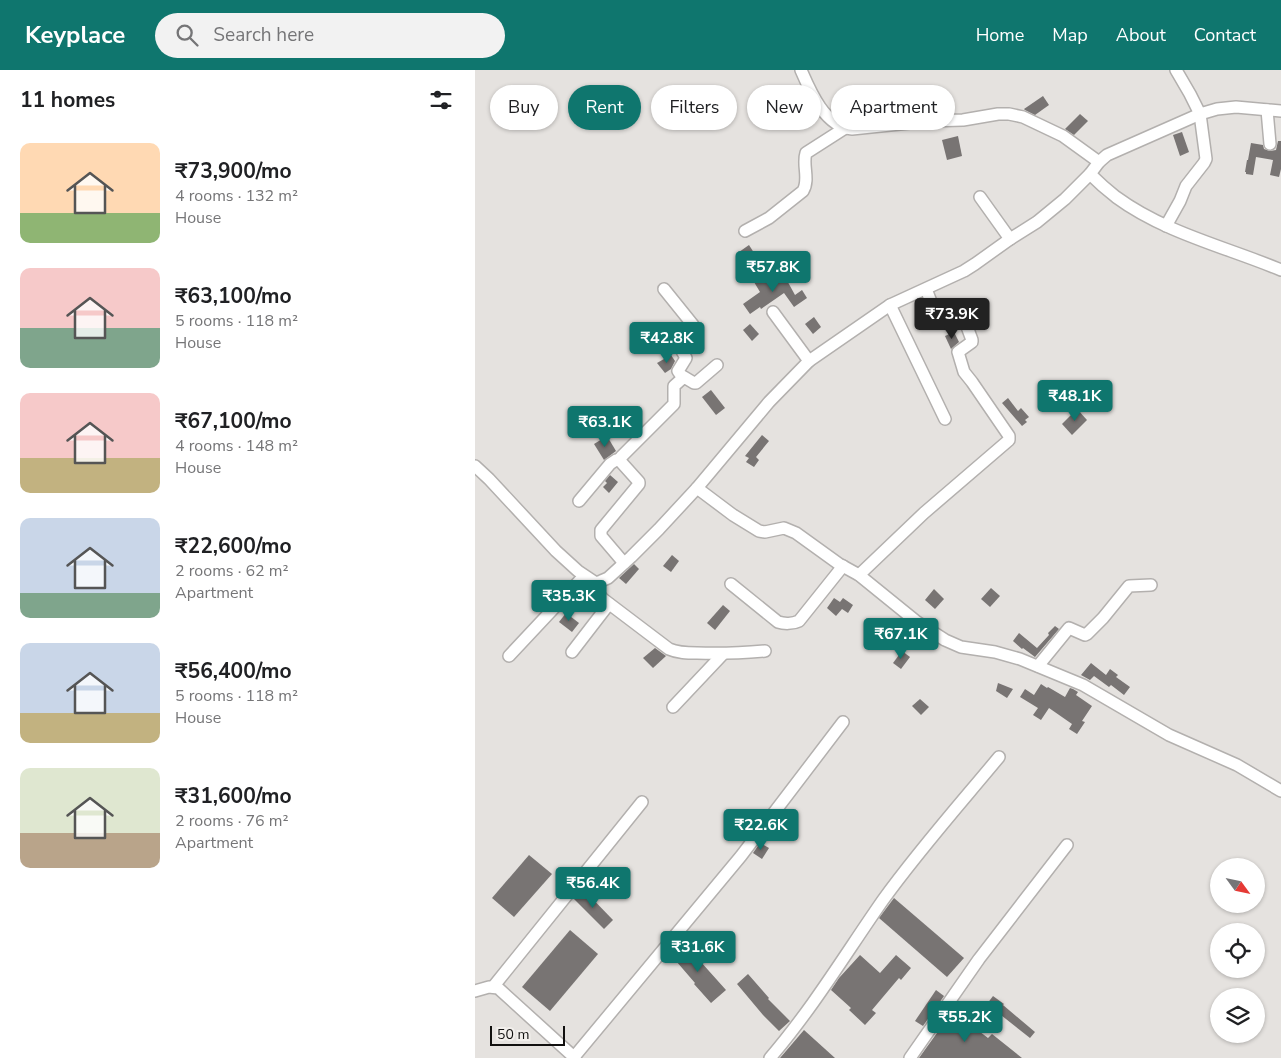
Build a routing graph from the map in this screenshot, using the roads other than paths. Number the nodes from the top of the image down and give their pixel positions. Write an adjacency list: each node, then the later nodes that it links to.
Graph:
1 (801, 70): 6 (street)
2 (1176, 70): 5 (street)
3 (1267, 110): 4 (street); 5 (street); 9 (street)
4 (1281, 111)
5 (1199, 114): 10 (street); 13 (street)
6 (831, 119)
7 (955, 120): 10 (street)
8 (842, 130): 14 (street)
9 (1270, 144)
10 (1099, 162): 11 (street)
11 (1090, 174): 13 (street); 15 (street)
12 (980, 197): 15 (street)
13 (1166, 226): 16 (street)
14 (745, 231)
15 (1010, 239): 18 (street)
16 (1281, 270)
17 (664, 289): 23 (street)
18 (926, 289): 19 (street); 31 (street)
19 (890, 306): 21 (street); 24 (street)
20 (773, 312): 21 (street)
21 (809, 362): 27 (street)
22 (717, 365): 23 (street)
23 (683, 378): 25 (street)
24 (945, 419)
25 (620, 459): 28 (street); 29 (street)
26 (475, 466): 32 (street)
27 (697, 488): 29 (street); 30 (street)
28 (579, 501)
29 (624, 563): 33 (street)
30 (843, 566): 31 (street); 34 (street)
31 (859, 575): 41 (street)
32 (584, 576): 33 (street); 40 (street)
33 (596, 582): 36 (street)
34 (731, 584)
35 (1151, 585): 41 (street)
36 (609, 604): 38 (street); 39 (street)
37 (765, 650): 39 (street)
38 (572, 652)
39 (723, 654): 42 (street)
40 (509, 656)
41 (1038, 666): 45 (street)
42 (673, 707)
43 (843, 722): 50 (street)
44 (999, 757): 51 (street)
45 (1281, 791)
46 (642, 802): 48 (street)
47 (1067, 845): 52 (street)
48 (493, 987): 49 (street); 50 (street)
49 (475, 991)
50 (575, 1058)
51 (770, 1058)
52 (910, 1058)

